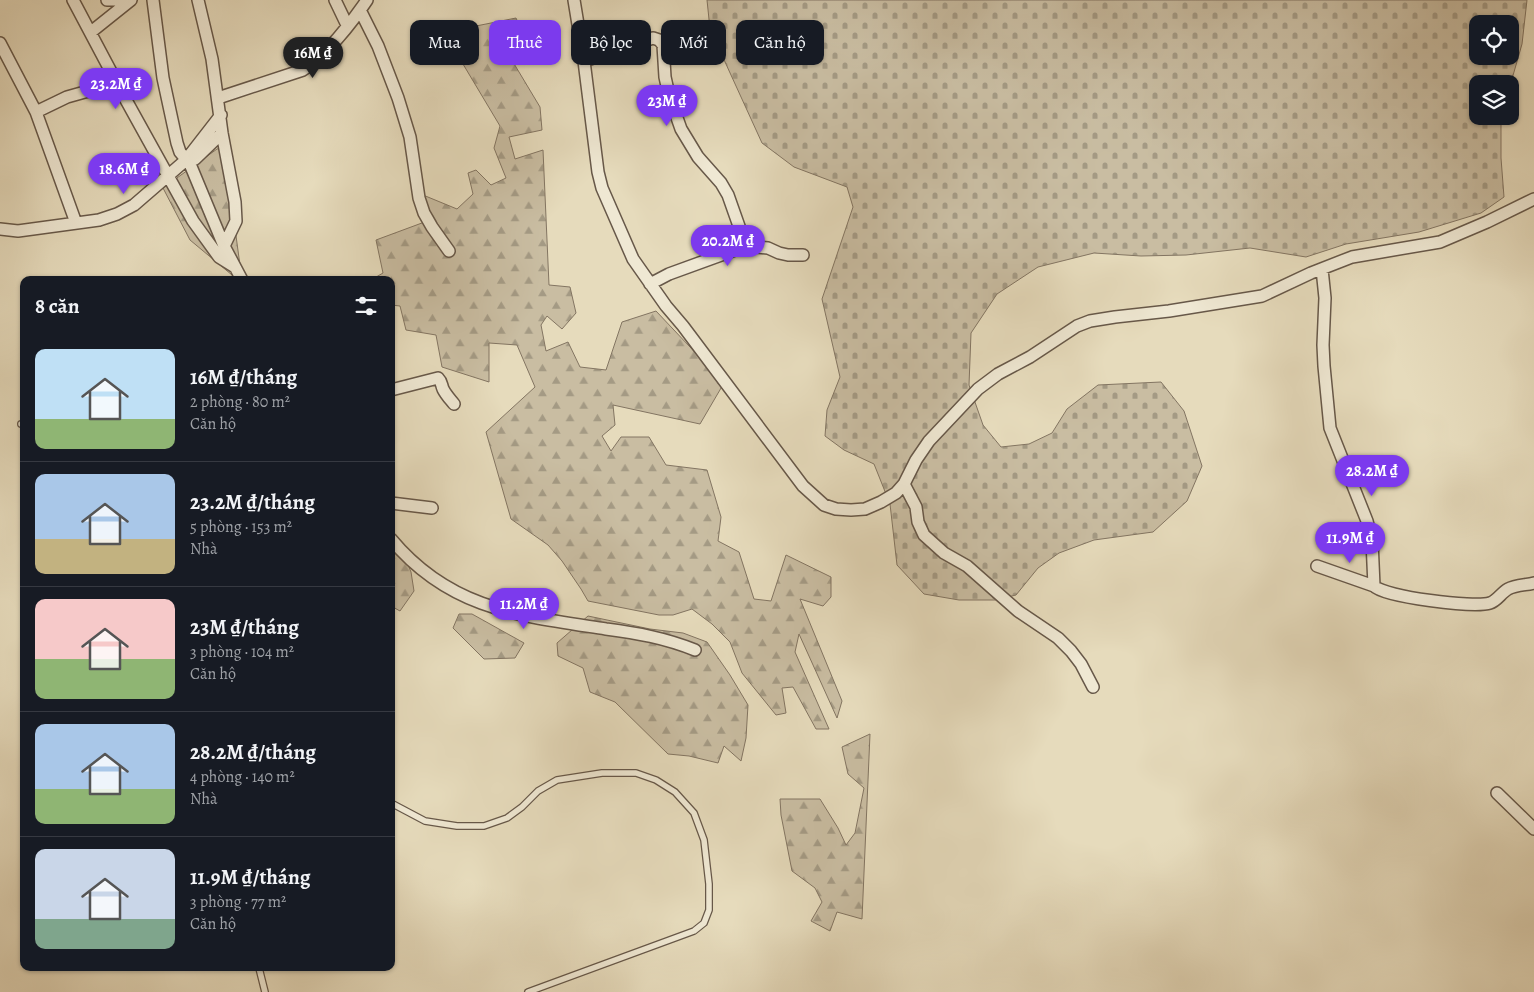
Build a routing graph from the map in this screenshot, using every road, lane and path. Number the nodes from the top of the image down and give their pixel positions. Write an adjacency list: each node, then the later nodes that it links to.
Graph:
1 (73, 0): 12 (street)
2 (107, 0): 3 (street)
3 (130, 0): 12 (street)
4 (153, 0): 21 (street)
5 (198, 0): 17 (street)
6 (335, 0): 11 (street)
7 (366, 0): 9 (street)
8 (574, 0): 10 (street)
9 (360, 10): 11 (street); 28 (street)
10 (577, 20)
11 (347, 25): 17 (street)
12 (91, 32): 16 (street)
13 (651, 39): 27 (street)
14 (0, 43): 18 (street)
15 (584, 65): 33 (street)
16 (117, 83): 18 (street); 22 (street)
17 (218, 98): 19 (street)
18 (36, 112): 24 (street)
19 (221, 115): 20 (street); 21 (street)
20 (222, 133): 21 (street); 26 (street)
21 (188, 162): 22 (street); 26 (street)
22 (168, 174): 24 (street); 30 (street)
23 (1534, 199): 31 (street)
24 (76, 223): 25 (street)
25 (0, 230)
26 (224, 246): 30 (street)
27 (746, 246): 29 (street); 33 (street)
28 (448, 251)
29 (803, 255)
30 (235, 268): 32 (street)
31 (1322, 269): 36 (street); 42 (street)
32 (240, 276)
33 (650, 284): 36 (street)
34 (395, 389): 35 (street)
35 (454, 404)
36 (904, 484): 44 (street)
37 (395, 503): 38 (street)
38 (432, 508)
39 (395, 544): 43 (street)
40 (1318, 566): 42 (street)
41 (1534, 584): 42 (street)
42 (1374, 586)
43 (695, 650)
44 (1093, 687)
45 (1497, 794): 47 (street)
46 (395, 805): 50 (lane)
47 (1534, 829)
48 (260, 971): 49 (lane)
49 (265, 992)
50 (528, 992)

